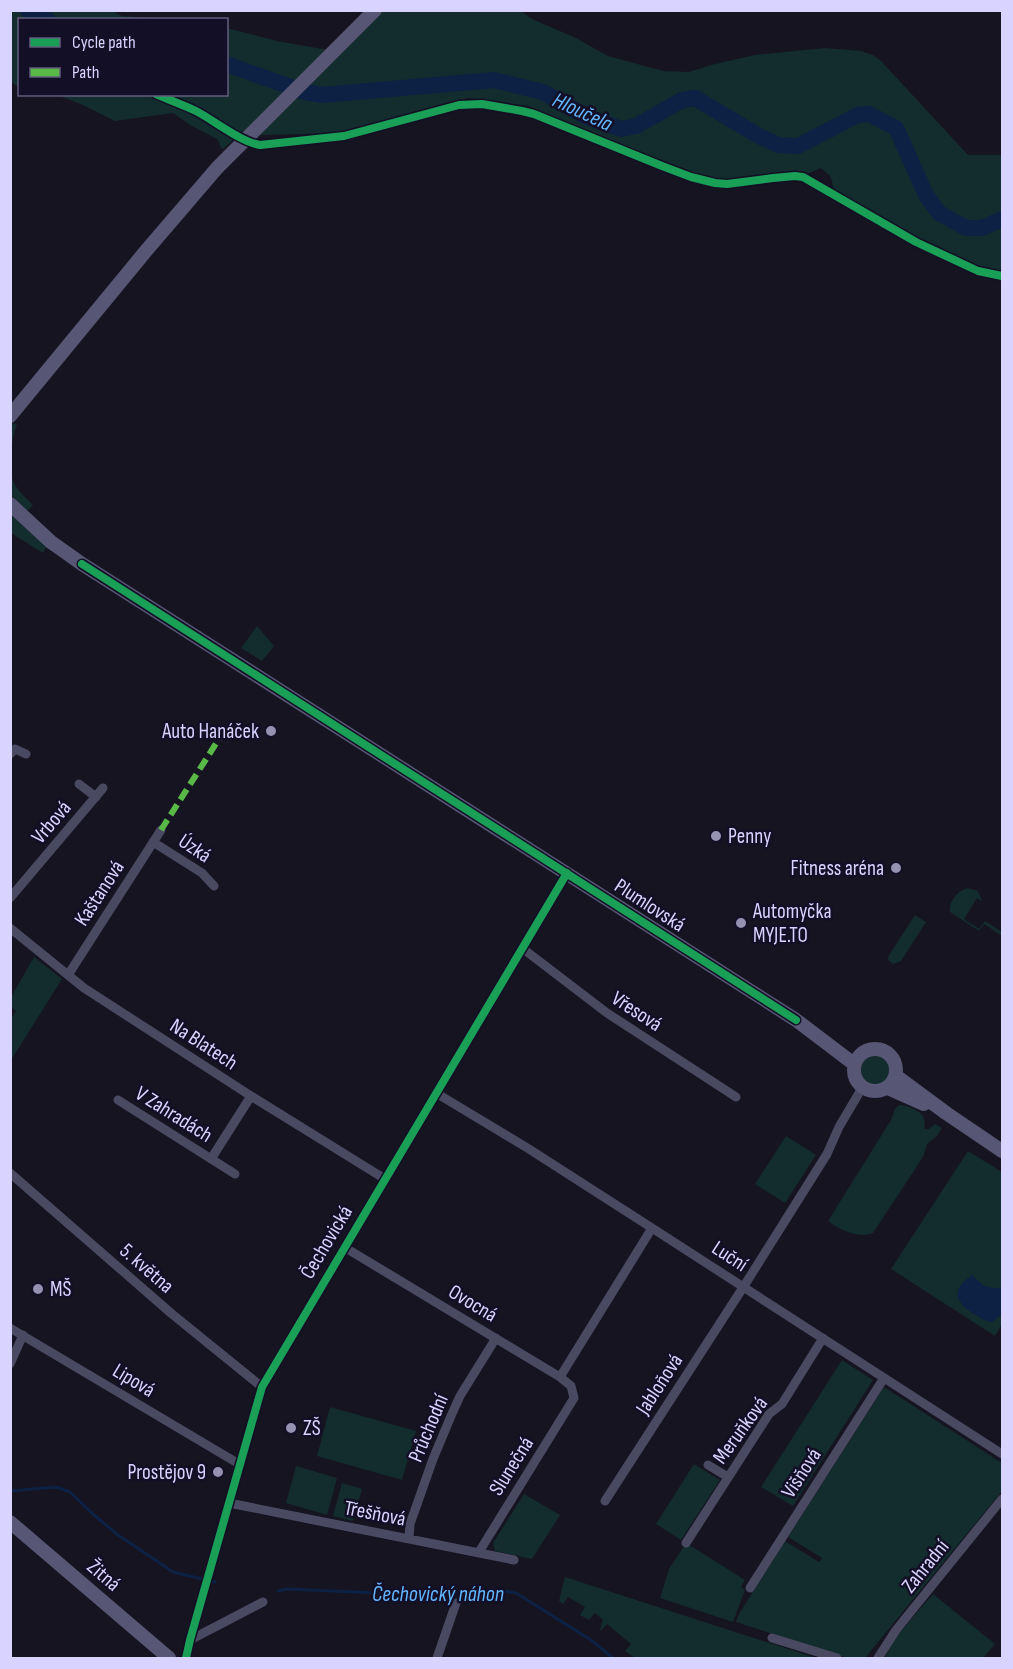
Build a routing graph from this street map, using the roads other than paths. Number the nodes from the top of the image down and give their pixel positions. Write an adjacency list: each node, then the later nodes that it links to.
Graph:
1 (375, 10): 2 (main road)
2 (12, 416)
3 (11, 504): 11 (main road, Plumlovská)
4 (12, 749): 5 (street)
5 (26, 754)
6 (79, 784): 8 (street, Vrbová)
7 (103, 788): 8 (street, Vrbová)
8 (96, 797): 13 (street, Vrbová)
9 (161, 830): 10 (street, Kaštanová)
10 (153, 842): 12 (street, Úzká); 16 (street, Kaštanová)
11 (567, 873): 15 (street, Čechovická); 17 (main road, Plumlovská)
12 (214, 886)
13 (10, 898)
14 (10, 928): 16 (street, Na Blatech)
15 (522, 948): 21 (street, Čechovická); 23 (street, Vřesová)
16 (68, 975): 22 (street, Na Blatech)
17 (858, 1059): 18 (main road, Plumlovská); 19 (main road)
18 (896, 1076): 20 (main road); 25 (main road, Plumlovská)
19 (862, 1088): 20 (main road, Plumlovská); 33 (street)
20 (888, 1088): 25 (main road, Plumlovská)
21 (436, 1093): 30 (street, Čechovická); 31 (street, Luční)
22 (251, 1096): 27 (street, V Zahradách); 30 (street, Na Blatech)
23 (736, 1097)
24 (118, 1100): 27 (street, V Zahradách)
25 (946, 1113): 26 (main road, Plumlovská)
26 (1002, 1150)
27 (211, 1159): 29 (street, V Zahradách)
28 (10, 1173): 41 (street, 5. května)
29 (235, 1174)
30 (385, 1179): 32 (street, Čechovická)
31 (652, 1228): 33 (street, Luční); 39 (street)
32 (344, 1247): 36 (street, Ovocná); 41 (street, Čechovická)
33 (744, 1286): 37 (street, Luční); 48 (street, Jabloňová)
34 (10, 1328): 35 (street, Lipová)
35 (23, 1335): 38 (street); 44 (street, Lipová)
36 (496, 1338): 39 (street, Ovocná); 51 (street, Průchodní)
37 (823, 1338): 40 (street, Luční); 46 (street, Meruňková)
38 (10, 1364)
39 (560, 1377): 42 (street, Ovocná)
40 (884, 1378): 43 (street, Luční); 55 (street, Višňová)
41 (262, 1387): 44 (street, Čechovická)
42 (574, 1398): 53 (street, Slunečná)
43 (1002, 1454)
44 (239, 1464): 49 (street, Čechovická)
45 (708, 1465): 46 (street)
46 (728, 1477): 52 (street, Meruňková)
47 (1002, 1499): 64 (street, Zahradní)
48 (605, 1501)
49 (229, 1503): 51 (street, Třešňová); 59 (street, Čechovická)
50 (10, 1522): 60 (main road, Žitná)
51 (409, 1538): 53 (street, Třešňová)
52 (686, 1543)
53 (479, 1552): 54 (street, Třešňová)
54 (514, 1560)
55 (750, 1588)
56 (263, 1602): 59 (street)
57 (456, 1603): 62 (street)
58 (772, 1638): 63 (street)
59 (190, 1640): 61 (street, Čechovická)
60 (169, 1659)
61 (186, 1659)
62 (437, 1659)
63 (837, 1659)
64 (878, 1659)

